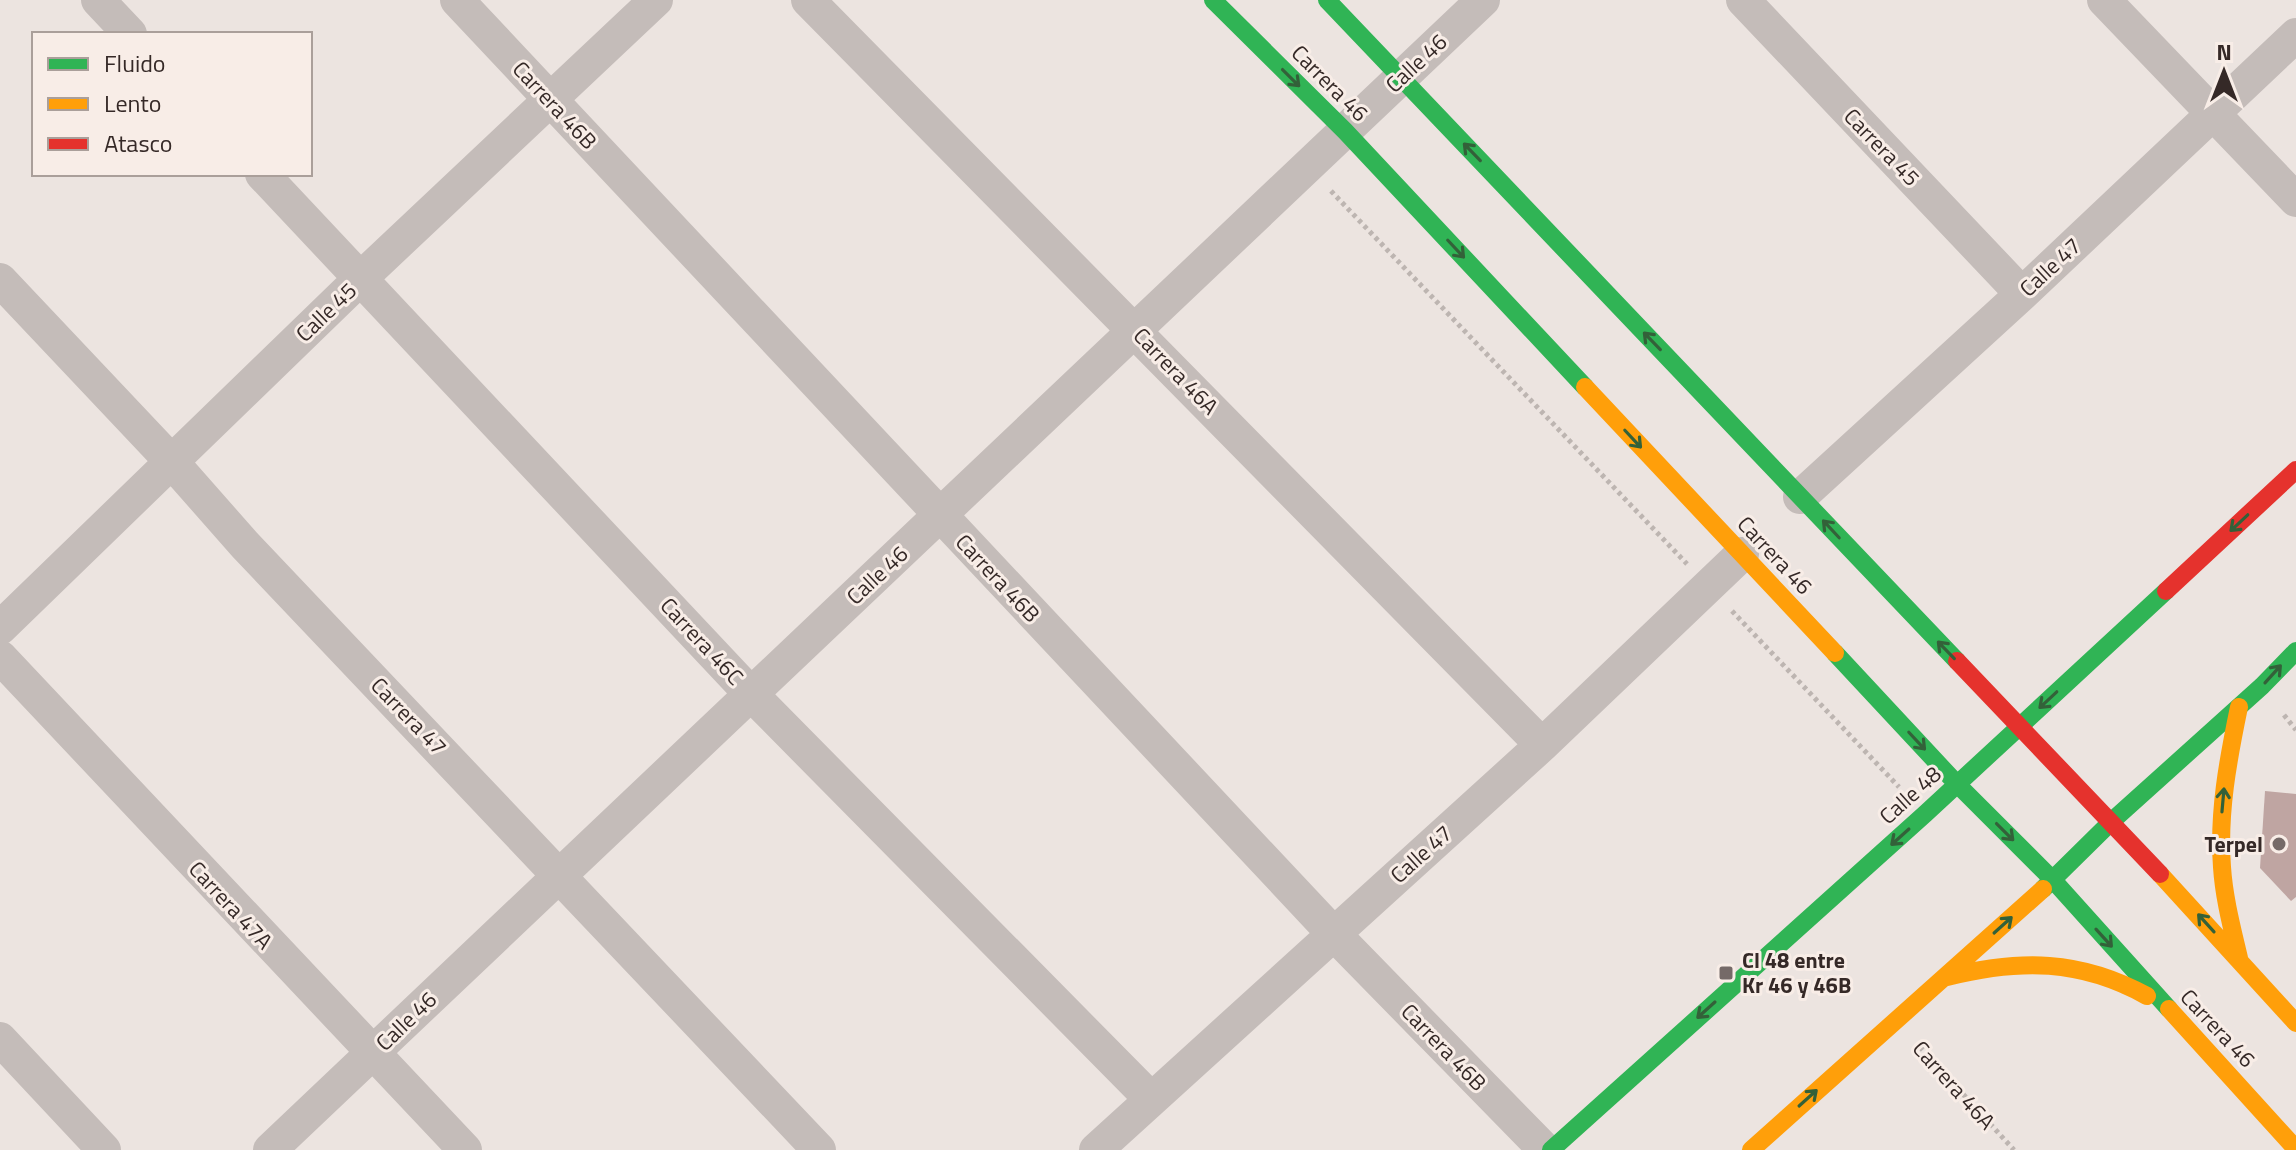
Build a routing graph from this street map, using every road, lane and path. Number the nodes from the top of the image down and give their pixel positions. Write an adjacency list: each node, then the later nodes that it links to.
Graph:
1 (98, 0): 10 (street)
2 (457, 0): 13 (street, Carrera 46B)
3 (656, 0): 13 (street, Calle 45)
4 (808, 0): 22 (street, Carrera 46A)
5 (1213, 0): 15 (main road, Carrera 46, one-way to 15)
6 (1327, 0): 12 (main road)
7 (1483, 0): 12 (street, Calle 46)
8 (1743, 0): 21 (street, Carrera 45)
9 (2104, 0): 14 (street)
10 (128, 32)
11 (2296, 35): 14 (street, Calle 47)
12 (1401, 78): 15 (street, Calle 46); 25 (main road, one-way to 12)
13 (551, 100): 19 (street, Calle 45); 26 (street, Carrera 46B)
14 (2213, 113): 18 (street); 21 (street, Calle 47)
15 (1345, 131): 22 (street, Calle 46); 27 (main road, Carrera 46, one-way to 27)
16 (264, 176): 19 (street, Carrera 46C)
17 (1331, 191): 28 (path)
18 (2296, 200)
19 (361, 278): 23 (street, Calle 45); 32 (street, Carrera 46C)
20 (0, 280): 23 (street, Carrera 47)
21 (2022, 294): 25 (street, Calle 47)
22 (1136, 330): 26 (street, Calle 46); 35 (street, Carrera 46A)
23 (171, 461): 29 (street, Calle 45); 39 (street, Carrera 47)
24 (2296, 470): 34 (main road, Calle 48, one-way to 34)
25 (1800, 497): 34 (main road, one-way to 25)
26 (939, 516): 32 (street, Calle 46); 41 (street, Carrera 46B)
27 (1742, 554): 28 (street, Calle 47); 36 (main road, Carrera 46, one-way to 36)
28 (1709, 586): 35 (street, Calle 47); 37 (path)
29 (0, 628)
30 (2296, 651): 33 (main road, one-way to 30)
31 (0, 657): 48 (street, Carrera 47A)
32 (751, 694): 39 (street, Calle 46); 49 (street, Carrera 46C)
33 (2239, 707): 38 (main road); 42 (main road, one-way to 33)
34 (2019, 727): 36 (main road, Calle 48); 38 (main road)
35 (1542, 745): 41 (street, Calle 47)
36 (1957, 784): 40 (main road, Carrera 46, one-way to 40); 57 (main road, Calle 48, one-way to 57)
37 (1901, 789)
38 (2112, 821): 40 (main road); 42 (main road, one-way to 38)
39 (558, 877): 48 (street, Calle 46); 54 (street, Carrera 47)
40 (2053, 880): 43 (main road, one-way to 40); 44 (main road, Carrera 46, one-way to 44)
41 (1333, 933): 49 (street, Calle 47); 56 (street, Carrera 46B)
42 (2239, 960): 46 (main road)
43 (1945, 978): 44 (main road); 45 (main road)
44 (2166, 1008): 50 (main road, Carrera 46)
45 (1894, 1019): 58 (main road, one-way to 45); 59 (path, Carrera 46A)
46 (2296, 1023)
47 (0, 1039): 51 (street)
48 (372, 1053): 52 (street, Calle 46); 53 (street, Carrera 47A)
49 (1151, 1099): 55 (street, Calle 47)
50 (2296, 1149)
51 (104, 1150)
52 (270, 1150)
53 (465, 1150)
54 (819, 1150)
55 (1096, 1150)
56 (1545, 1150)
57 (1551, 1150)
58 (1751, 1150)
59 (2014, 1150)

